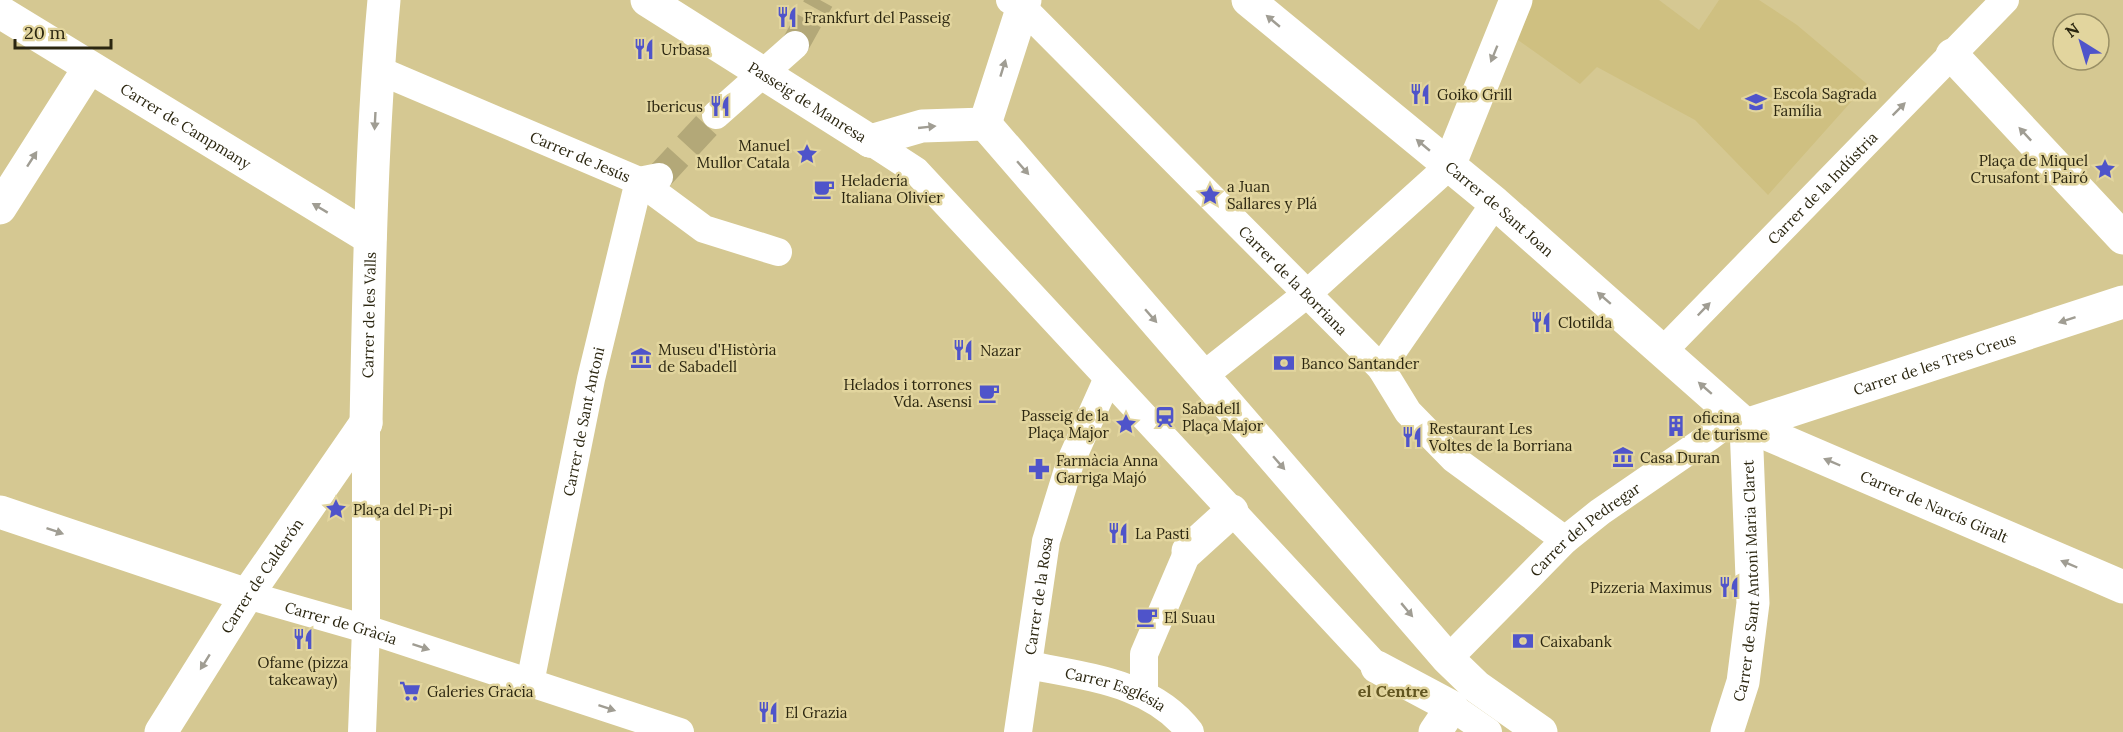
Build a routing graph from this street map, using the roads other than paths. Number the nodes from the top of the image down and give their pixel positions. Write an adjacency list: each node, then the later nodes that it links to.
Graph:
1 (384, 0): 11 (street, Carrer de les Valls)
2 (647, 0): 12 (street, Passeig de Manresa)
3 (1248, 0): 16 (street, Carrer de Sant Joan, one-way to 3)
4 (1516, 0): 16 (street, one-way to 16)
5 (2005, 0): 9 (street, Carrer de la Indústria)
6 (1019, 2): 14 (street, one-way to 6); 23 (street, Carrer de la Borriana)
7 (0, 12): 10 (street, Carrer de Campmany)
8 (795, 45): 12 (street)
9 (1952, 55): 21 (street, one-way to 9); 25 (street, Carrer de la Indústria, one-way to 9)
10 (89, 68): 19 (street, one-way to 10); 20 (street, Carrer de Campmany, one-way to 10)
11 (378, 70): 17 (street, Carrer de Jesús); 20 (street, Carrer de les Valls, one-way to 20)
12 (764, 73): 13 (street); 15 (street, Passeig de Manresa)
13 (716, 115)
14 (985, 124): 15 (street, Passeig de Manresa, one-way to 14); 27 (street, one-way to 27)
15 (870, 141): 28 (street)
16 (1449, 166): 18 (street, Carrer de Sant Joan); 23 (street)
17 (649, 179): 22 (street, Carrer de Jesús); 41 (street, Carrer de Sant Antoni)
18 (1494, 203): 25 (street, Carrer de Sant Joan, one-way to 18); 26 (street)
19 (0, 208)
20 (370, 238): 30 (street, Carrer de les Valls)
21 (2123, 238)
22 (778, 252)
23 (1308, 293): 26 (street, Carrer de la Borriana); 27 (street)
24 (2123, 302): 29 (street, Carrer de les Tres Creus, one-way to 29)
25 (1663, 351): 29 (street, Carrer de Sant Joan, one-way to 25)
26 (1381, 368): 33 (street, Carrer de la Borriana)
27 (1203, 376): 38 (street, one-way to 38)
28 (1108, 378): 31 (street); 39 (street, Carrer de la Rosa)
29 (1741, 420): 33 (street, Carrer del Pedregar); 35 (street, Carrer de Narcís Giralt, one-way to 29); 52 (street, Carrer de Sant Antoni Maria Claret)
30 (366, 423): 36 (street, Carrer de Calderón); 37 (street, Carrer de les Valls)
31 (1232, 511): 34 (street); 40 (street)
32 (0, 512): 36 (street, Carrer de Gràcia, one-way to 36)
33 (1565, 540): 38 (street, Carrer del Pedregar)
34 (1188, 551): 43 (street)
35 (2123, 587)
36 (247, 595): 37 (street, Carrer de Gràcia); 45 (street, Carrer de Calderón, one-way to 45)
37 (366, 629): 41 (street, Carrer de Gràcia, one-way to 41); 46 (street, Carrer de les Valls)
38 (1448, 659): 42 (street); 51 (street)
39 (1029, 664): 43 (street, Carrer Església); 48 (street, Carrer de la Rosa)
40 (1377, 667): 42 (street)
41 (530, 683): 47 (street, Carrer de Gràcia, one-way to 47)
42 (1419, 689): 44 (street)
43 (1144, 694): 49 (street, Carrer Església)
44 (1444, 719): 50 (street)
45 (161, 732)
46 (362, 732)
47 (680, 732)
48 (1018, 732)
49 (1190, 732)
50 (1488, 732)
51 (1541, 732)
52 (1727, 732)

